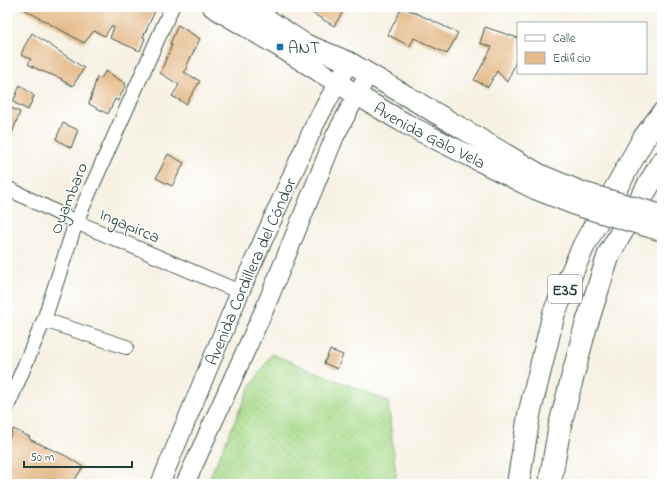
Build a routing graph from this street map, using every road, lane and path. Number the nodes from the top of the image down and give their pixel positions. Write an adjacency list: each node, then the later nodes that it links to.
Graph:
1 (172, 7): 13 (street, Oyambaro)
2 (213, 7): 6 (main road, Avenida Galo Vela)
3 (248, 7): 4 (main road, Avenida Galo Vela)
4 (349, 62): 5 (main road, Avenida Galo Vela); 6 (street, Avenida Cordillera del Cóndor)
5 (368, 74): 7 (street, Avenida Cordillera del Cóndor); 11 (main road, Avenida Galo Vela)
6 (337, 83): 7 (main road, Avenida Galo Vela); 15 (street, Avenida Cordillera del Cóndor)
7 (357, 95): 11 (main road, Avenida Galo Vela); 20 (street, Avenida Cordillera del Cóndor)
8 (662, 114): 21 (highway, E35)
9 (662, 162): 22 (highway, E35)
10 (7, 188): 13 (street, Ingapirca)
11 (580, 199): 12 (main road, Avenida Galo Vela, bridge); 14 (main road, Avenida Galo Vela, bridge)
12 (662, 215)
13 (76, 222): 15 (street, Ingapirca); 16 (street, Oyambaro)
14 (662, 231)
15 (240, 292): 19 (street, Avenida Cordillera del Cóndor)
16 (44, 320): 17 (street); 18 (street, Oyambaro)
17 (126, 347)
18 (7, 407)
19 (160, 484)
20 (185, 484)
21 (518, 484)
22 (551, 484)

